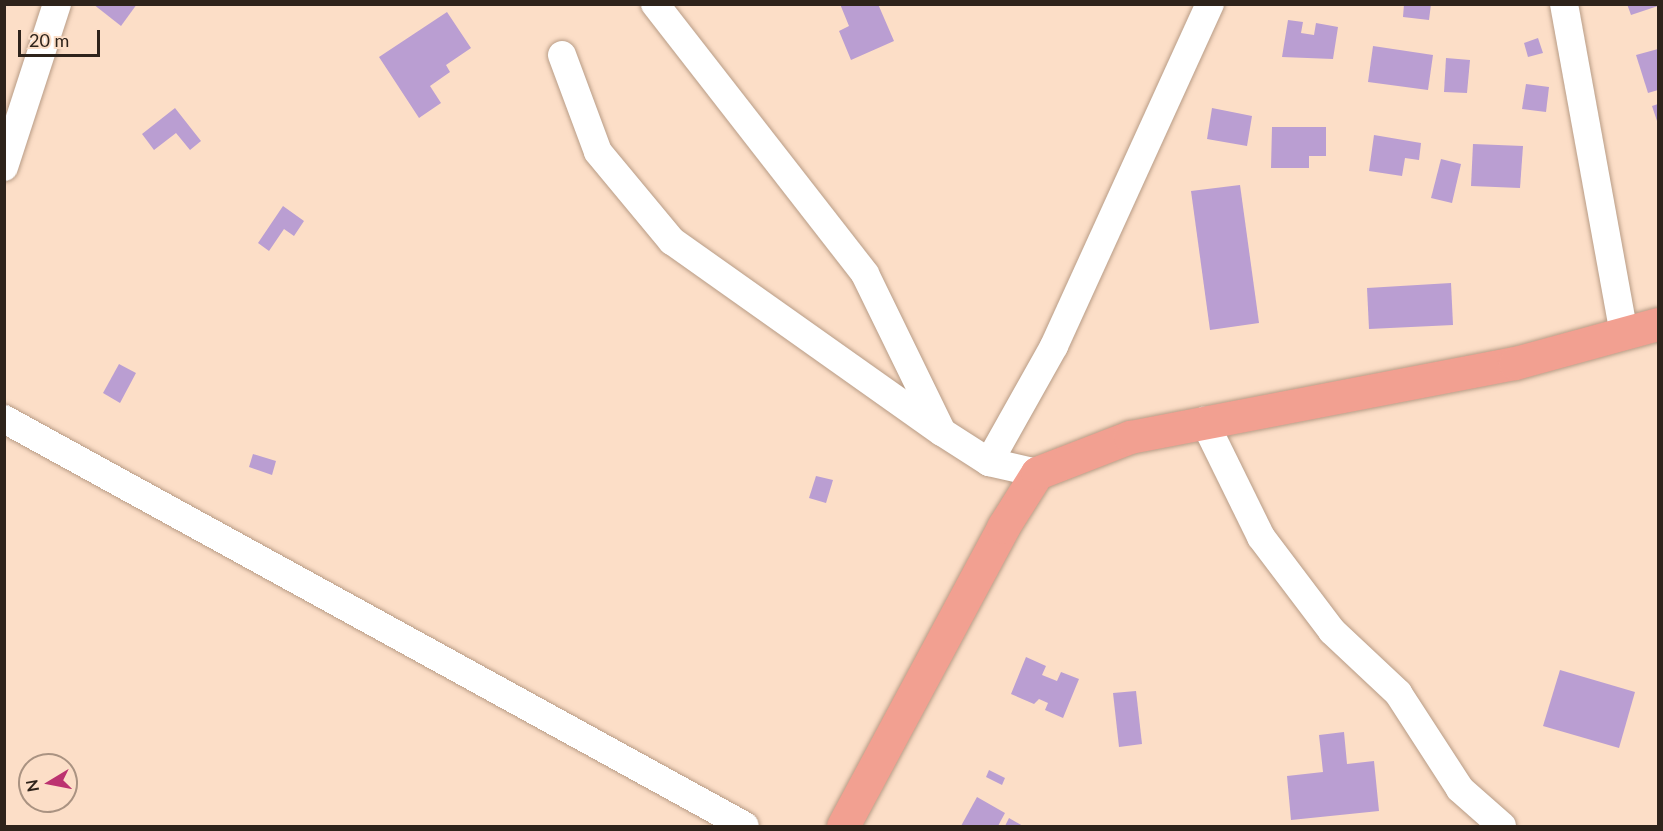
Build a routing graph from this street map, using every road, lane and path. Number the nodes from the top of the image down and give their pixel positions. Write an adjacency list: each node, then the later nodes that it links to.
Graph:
1 (57, 4): 6 (street)
2 (655, 4): 11 (street)
3 (1209, 4): 12 (street)
4 (1564, 4): 8 (street)
5 (562, 55): 11 (street)
6 (4, 167)
7 (1659, 324): 8 (main road)
8 (1624, 334): 10 (main road)
9 (4, 419): 14 (street)
10 (1204, 421): 13 (main road); 16 (street)
11 (942, 432): 12 (street)
12 (989, 462): 13 (street)
13 (1037, 473): 15 (main road)
14 (745, 826)
15 (843, 826)
16 (1502, 826)

